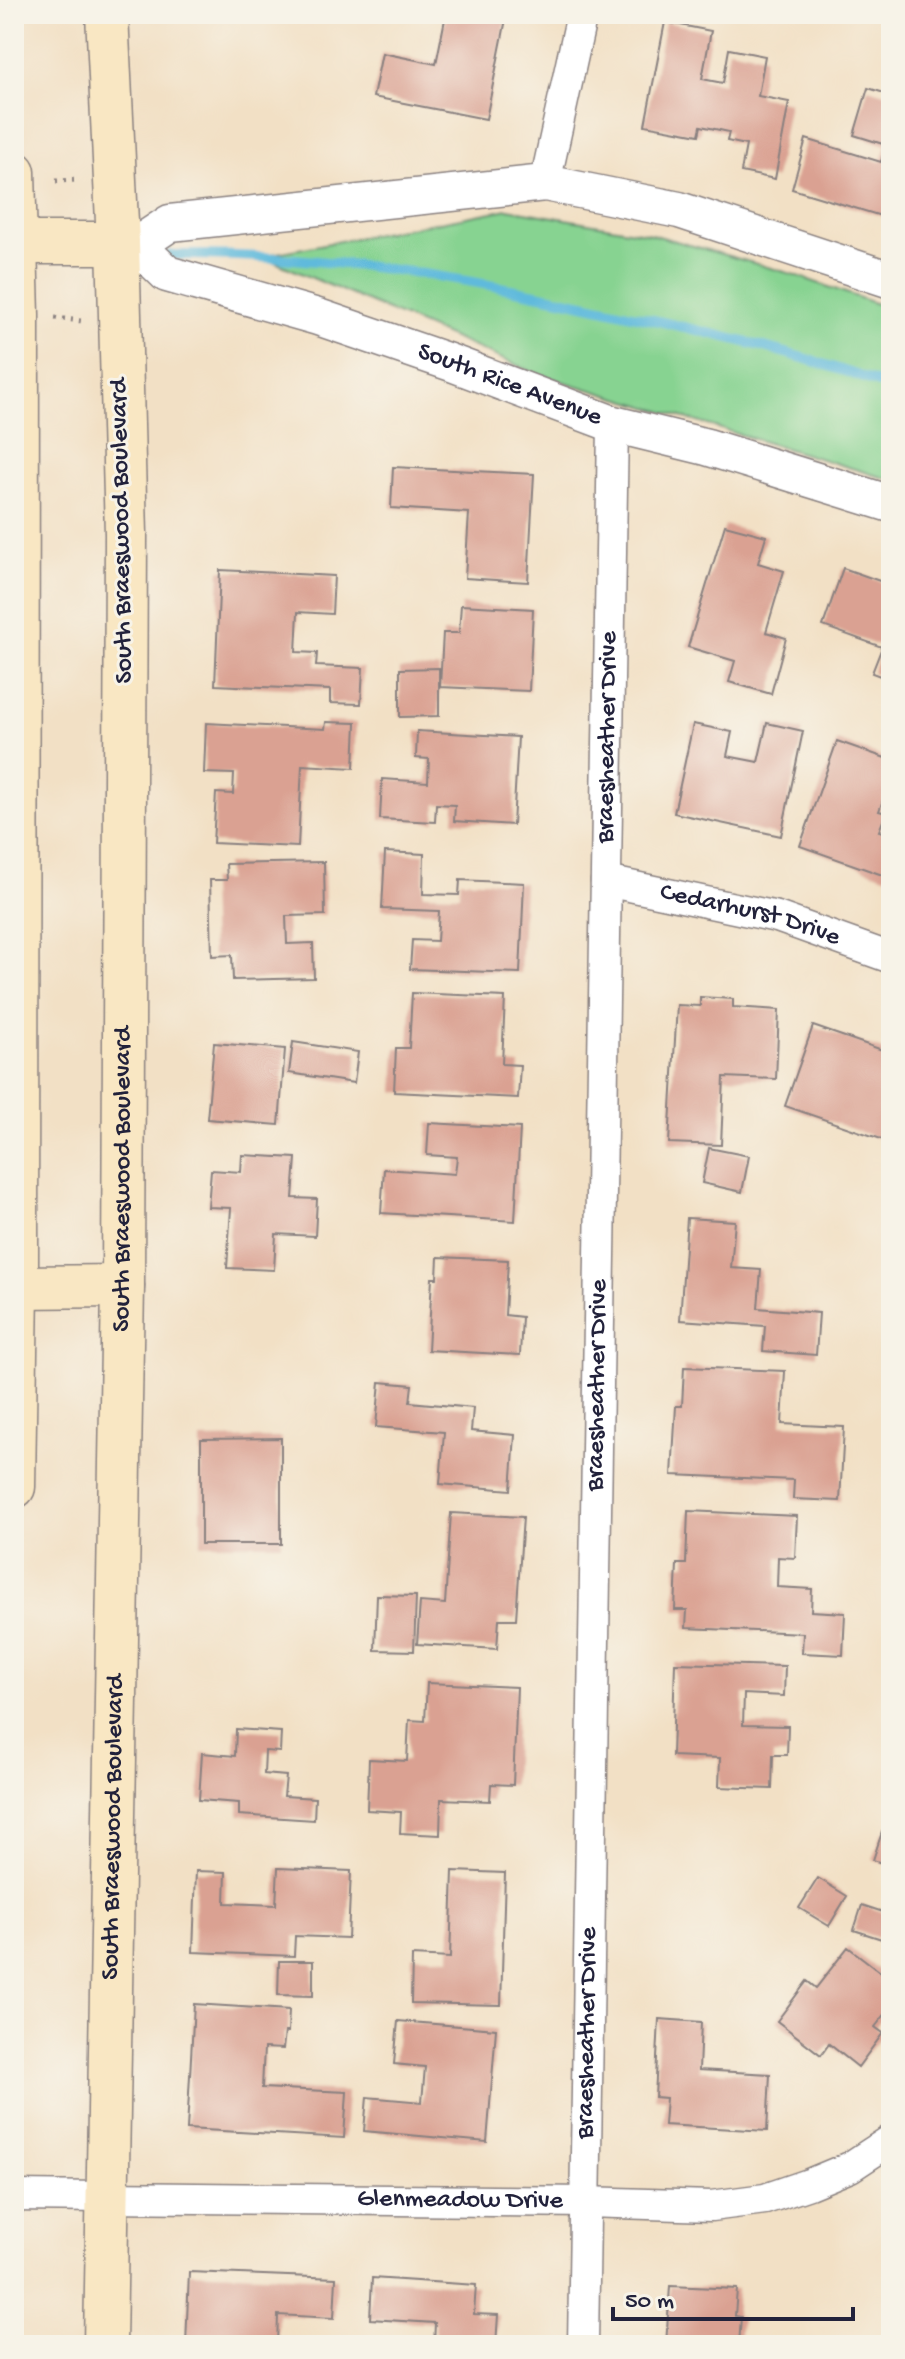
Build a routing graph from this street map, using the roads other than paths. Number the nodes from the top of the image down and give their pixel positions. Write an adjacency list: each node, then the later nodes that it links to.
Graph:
1 (107, 14): 6 (main road, South Braeswood Boulevard)
2 (582, 14): 4 (street)
3 (14, 172): 5 (main road)
4 (545, 183): 6 (street); 7 (street)
5 (16, 243): 6 (main road); 13 (main road)
6 (127, 244): 8 (street, South Rice Avenue); 12 (main road, South Braeswood Boulevard)
7 (891, 280)
8 (613, 424): 9 (street, South Rice Avenue); 10 (street, Braesheather Drive)
9 (891, 504)
10 (606, 881): 11 (street, Cedarhurst Drive); 18 (street, Braesheather Drive)
11 (891, 958)
12 (123, 1286): 13 (main road); 17 (main road, South Braeswood Boulevard)
13 (17, 1287): 14 (main road)
14 (14, 1487)
15 (891, 2140): 18 (street, Glenmeadow Drive)
16 (14, 2196): 17 (street, Glenmeadow Drive)
17 (107, 2196): 18 (street, Glenmeadow Drive); 19 (main road, South Braeswood Boulevard)
18 (585, 2202): 20 (street, Braesheather Drive)
19 (105, 2345)
20 (583, 2345)

